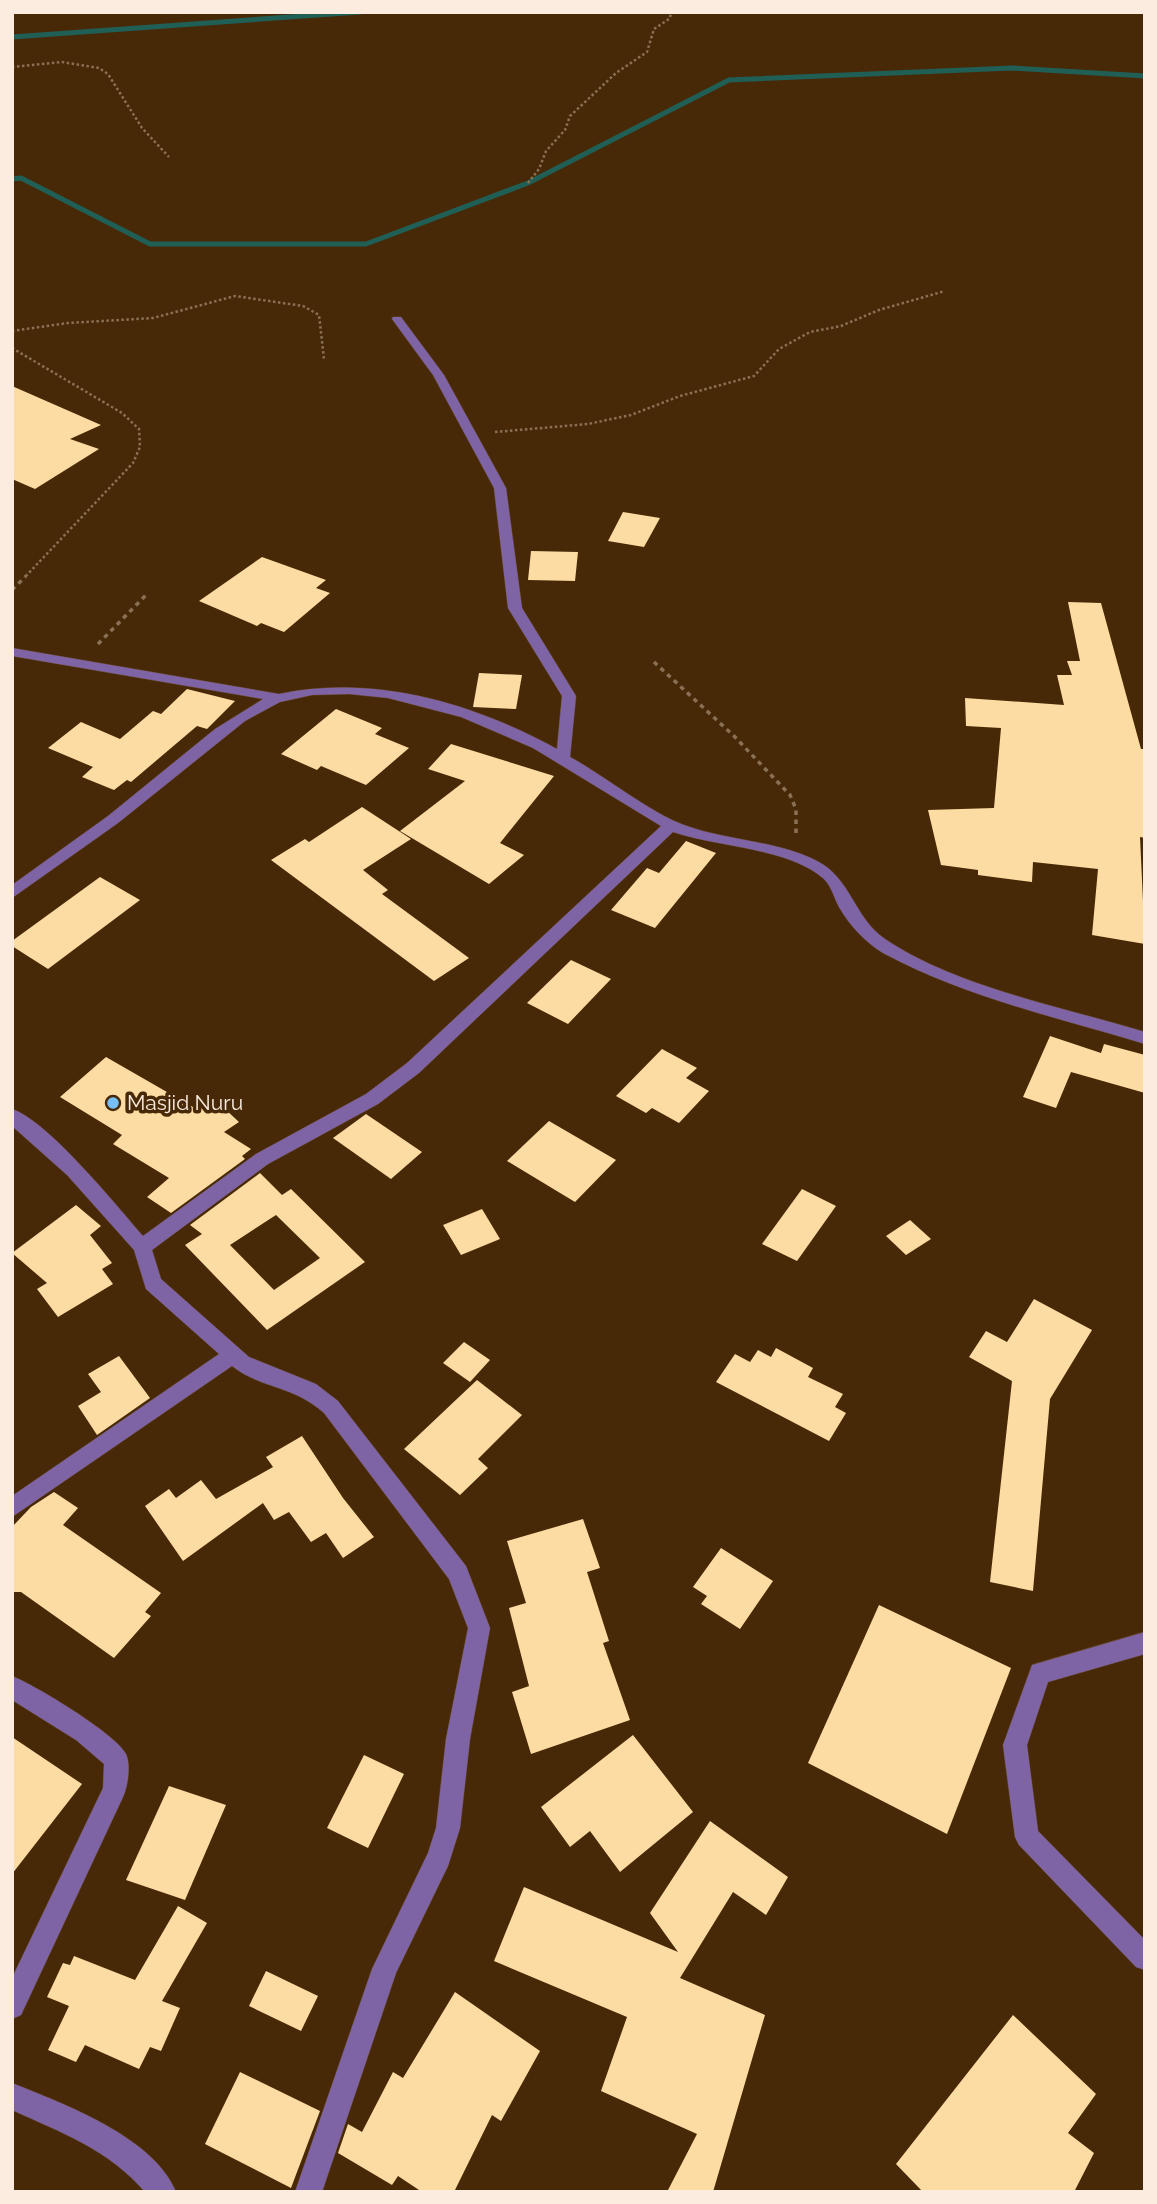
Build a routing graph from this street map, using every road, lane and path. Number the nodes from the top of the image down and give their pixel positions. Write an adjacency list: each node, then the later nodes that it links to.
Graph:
1 (672, 12): 4 (path)
2 (12, 66): 3 (path)
3 (169, 157)
4 (528, 183)
5 (945, 292): 10 (path)
6 (397, 319): 10 (street)
7 (12, 331): 9 (path)
8 (12, 348): 11 (path)
9 (324, 359)
10 (473, 433): 17 (street)
11 (12, 590)
12 (148, 593): 14 (path)
13 (12, 652): 14 (street)
14 (80, 662): 16 (street)
15 (654, 663): 19 (path)
16 (280, 698): 17 (street); 20 (street)
17 (563, 759): 18 (street)
18 (671, 825): 19 (street); 23 (street)
19 (794, 858): 21 (street)
20 (12, 893)
21 (1145, 1038)
22 (12, 1116): 23 (street)
23 (142, 1247): 24 (street)
24 (233, 1355): 25 (street); 32 (street)
25 (12, 1508)
26 (1145, 1643): 28 (street)
27 (12, 1688): 29 (street)
28 (1145, 1958)
29 (12, 2006)
30 (12, 2096): 31 (street)
31 (163, 2192)
32 (308, 2192)

